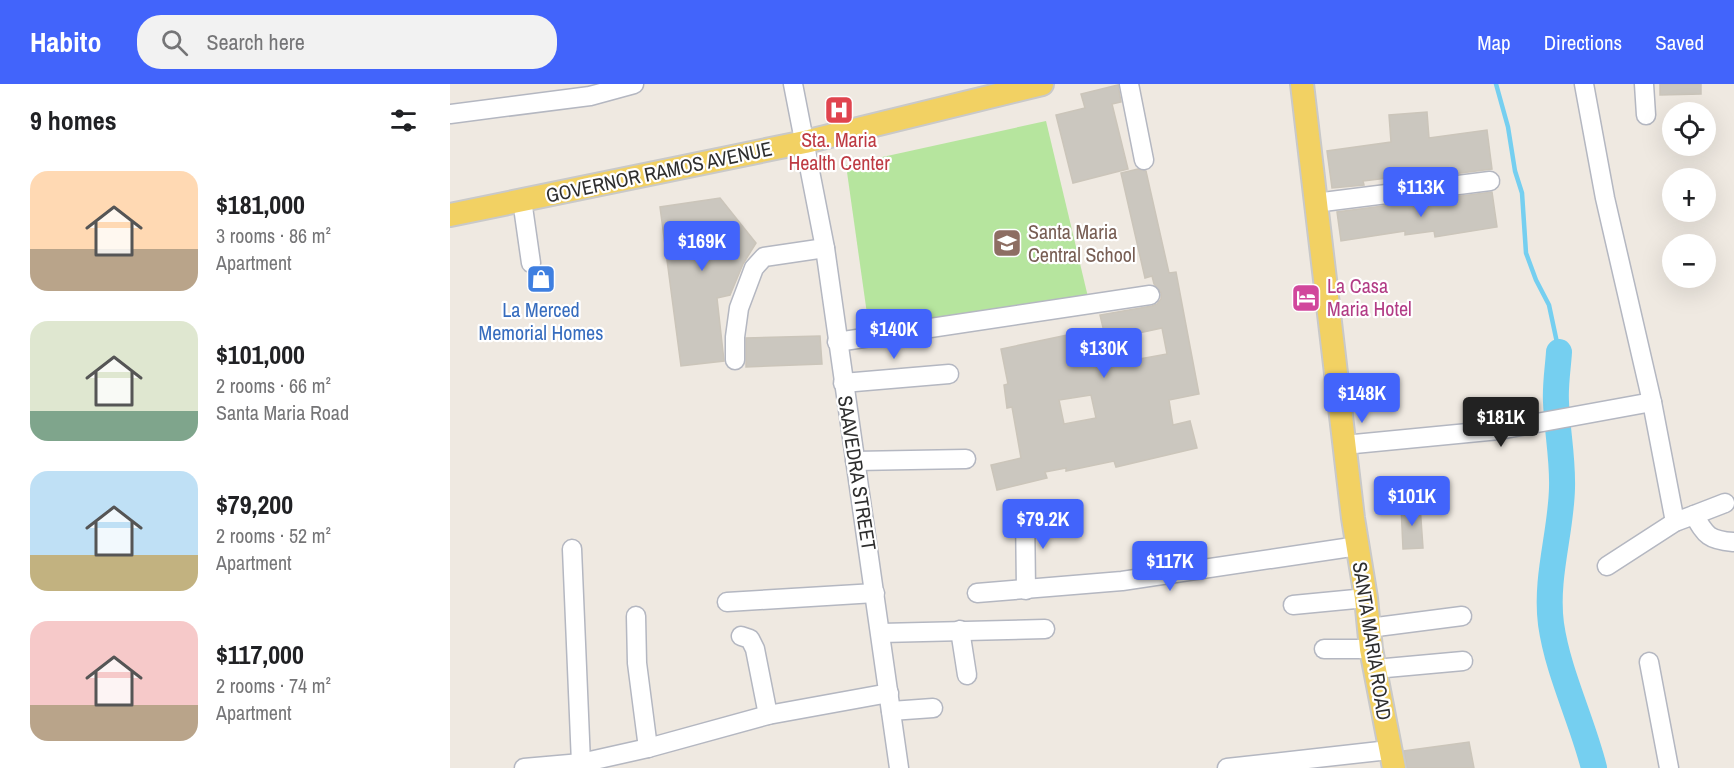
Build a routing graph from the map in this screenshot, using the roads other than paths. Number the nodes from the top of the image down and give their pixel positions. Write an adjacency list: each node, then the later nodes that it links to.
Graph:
1 (634, 84): 8 (street)
2 (793, 84): 10 (street, SAAVEDRA STREET)
3 (1042, 84): 10 (main road, GOVERNOR RAMOS AVENUE)
4 (1129, 84): 11 (street)
5 (1302, 84): 14 (main road, SANTA MARIA ROAD)
6 (1584, 84): 23 (street)
7 (1644, 84): 9 (street)
8 (450, 114)
9 (1646, 116)
10 (805, 142): 13 (main road, GOVERNOR RAMOS AVENUE); 16 (street, SAAVEDRA STREET)
11 (1144, 160)
12 (1490, 181): 14 (street)
13 (522, 200): 15 (main road, GOVERNOR RAMOS AVENUE); 17 (street)
14 (1315, 203): 24 (main road, SANTA MARIA ROAD)
15 (450, 215)
16 (825, 248): 19 (street, SAAVEDRA STREET); 20 (street)
17 (531, 263)
18 (1150, 295): 19 (street)
19 (837, 342): 22 (street, SAAVEDRA STREET)
20 (735, 360)
21 (949, 374): 22 (street)
22 (843, 383): 26 (street, SAAVEDRA STREET)
23 (1652, 402): 24 (street); 30 (street)
24 (1344, 445): 32 (main road, SANTA MARIA ROAD)
25 (966, 459): 26 (street)
26 (855, 461): 36 (street, SAAVEDRA STREET)
27 (1725, 503): 29 (street)
28 (1025, 511): 35 (street)
29 (1694, 515): 30 (street); 31 (street)
30 (1675, 522): 34 (street)
31 (1733, 542)
32 (1358, 546): 35 (street); 38 (main road, SANTA MARIA ROAD)
33 (572, 549): 58 (street)
34 (1607, 566)
35 (1026, 590): 37 (street)
36 (875, 593): 39 (street); 45 (street, SAAVEDRA STREET)
37 (977, 593)
38 (1366, 598): 40 (street); 47 (main road, SANTA MARIA ROAD)
39 (727, 602)
40 (1293, 604)
41 (636, 616): 56 (street)
42 (1462, 616): 47 (street)
43 (1044, 629): 44 (street)
44 (960, 630): 45 (street); 51 (street)
45 (881, 633): 52 (street, SAAVEDRA STREET)
46 (741, 636): 55 (street)
47 (1372, 648): 48 (street); 49 (street); 57 (main road, SANTA MARIA ROAD)
48 (1323, 649)
49 (1463, 661)
50 (1650, 662): 62 (street)
51 (968, 675)
52 (889, 693): 54 (street, SAAVEDRA STREET); 55 (street)
53 (933, 708): 54 (street)
54 (891, 711): 60 (street, SAAVEDRA STREET)
55 (768, 715): 56 (street)
56 (648, 748): 58 (street)
57 (1392, 759): 61 (street)
58 (581, 763): 59 (street)
59 (524, 768)
60 (899, 768)
61 (1227, 768)
62 (1669, 768)

